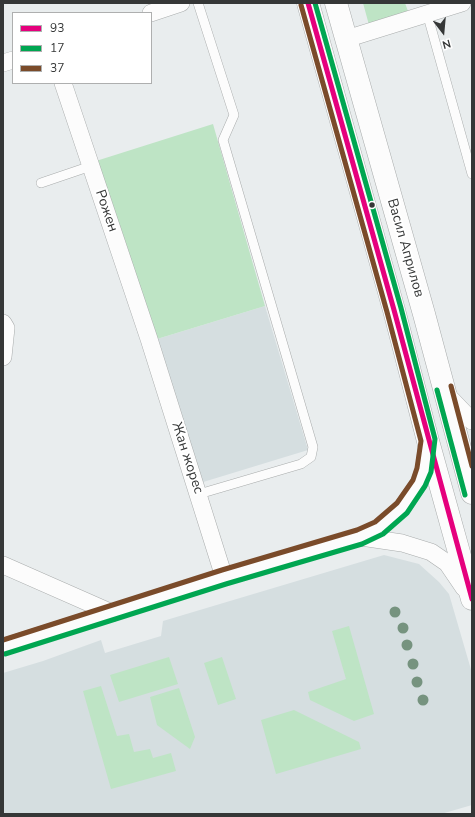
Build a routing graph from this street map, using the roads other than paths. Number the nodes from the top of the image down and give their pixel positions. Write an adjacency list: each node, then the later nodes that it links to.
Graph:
1 (181, 3): 6 (street)
2 (198, 3): 20 (lane)
3 (308, 3): 18 (main road, Васил Априлов)
4 (336, 3): 8 (main road, Васил Априлов)
5 (462, 3): 7 (street)
6 (152, 13)
7 (427, 13): 8 (street); 11 (lane)
8 (346, 38): 16 (main road, Васил Априлов)
9 (63, 84): 10 (street, Рожен)
10 (91, 166): 12 (lane); 14 (street, Рожен)
11 (472, 174)
12 (41, 183)
13 (3, 323): 15 (street)
14 (149, 339): 20 (street, Жан жорес)
15 (4, 355)
16 (445, 392): 17 (street); 19 (main road, Васил Априлов)
17 (472, 421)
18 (428, 441): 21 (street); 24 (main road, Васил Априлов)
19 (472, 493)
20 (199, 494): 23 (street, Жан жорес)
21 (360, 537): 23 (street); 25 (street)
22 (3, 565): 26 (street)
23 (224, 577): 26 (street)
24 (472, 598)
25 (472, 605)
26 (112, 613): 27 (street)
27 (3, 647)

